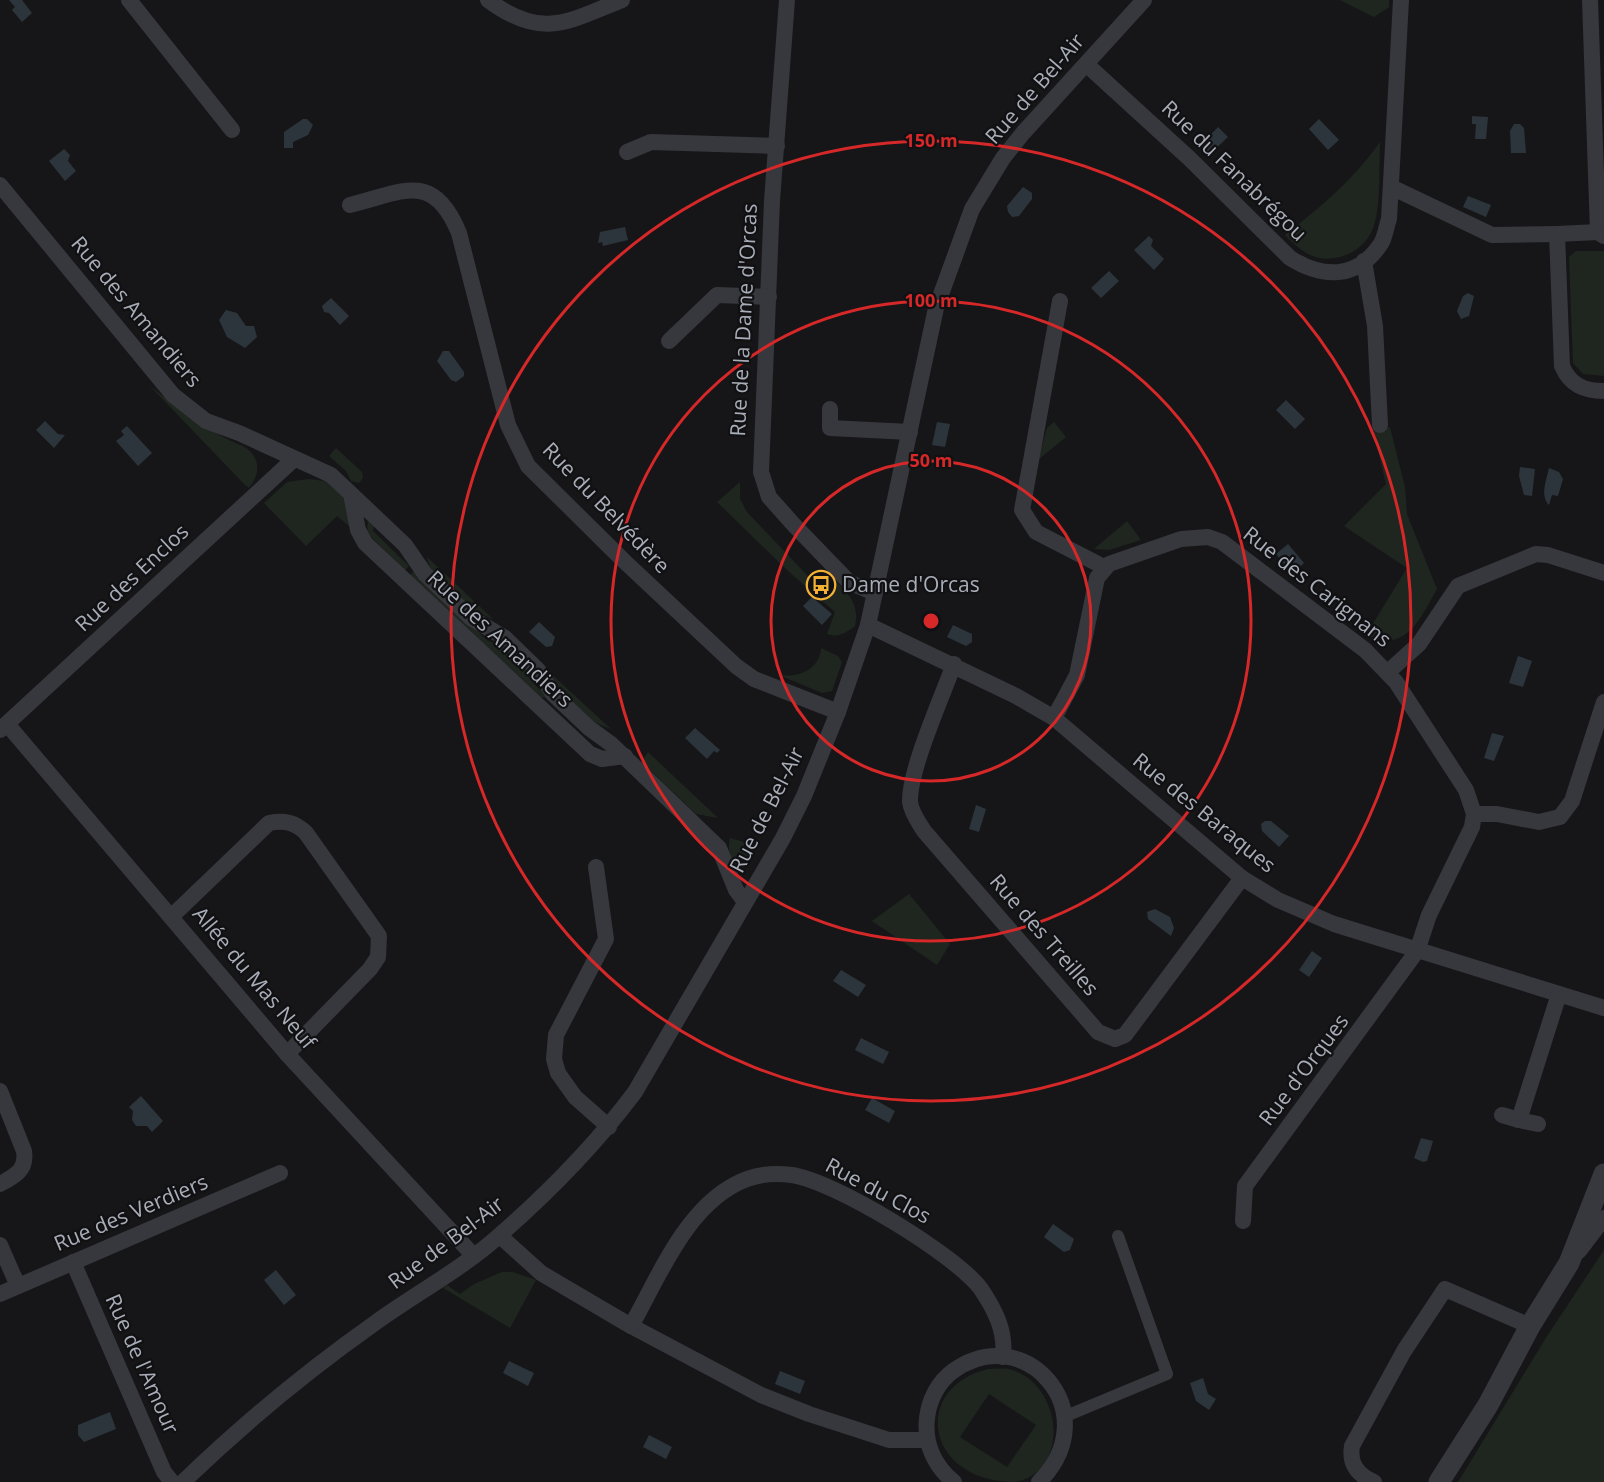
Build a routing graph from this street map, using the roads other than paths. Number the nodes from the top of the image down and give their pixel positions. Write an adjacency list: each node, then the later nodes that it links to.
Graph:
1 (129, 0): 9 (street)
2 (488, 0): 3 (street)
3 (622, 0)
4 (787, 0): 10 (street, Rue de la Dame d'Orcas)
5 (1144, 0): 8 (street, Rue de Bel-Air)
6 (1401, 0): 13 (street, Rue du Fanabrégou)
7 (1590, 0): 16 (street)
8 (1086, 64): 17 (street, Rue du Fanabrégou); 24 (street, Rue de Bel-Air)
9 (232, 130)
10 (777, 146): 11 (street); 18 (street, Rue de la Dame d'Orcas)
11 (627, 152)
12 (0, 185): 25 (street, Rue des Amandiers)
13 (1391, 187): 15 (street); 17 (street, Rue du Fanabrégou)
14 (350, 205): 34 (street, Rue du Belvédère)
15 (1557, 234): 16 (street); 21 (street)
16 (1601, 234)
17 (1364, 261): 23 (street)
18 (769, 297): 20 (street); 29 (street, Rue de la Dame d'Orcas)
19 (1060, 301): 27 (street)
20 (669, 341)
21 (1604, 391)
22 (830, 409): 24 (street)
23 (1380, 425)
24 (910, 432): 29 (street, Rue de Bel-Air)
25 (294, 459): 26 (street, Rue des Amandiers); 36 (street, Rue des Enclos)
26 (351, 494): 37 (street, Rue des Amandiers); 37 (street, Rue des Amandiers)
27 (1104, 567): 32 (street, Rue des Carignans); 35 (street)
28 (1604, 573): 32 (street)
29 (874, 593): 30 (street, Rue de Bel-Air)
30 (868, 625): 31 (street, Rue des Baraques); 34 (street, Rue de Bel-Air)
31 (954, 664): 35 (street, Rue des Baraques); 40 (street, Rue des Treilles)
32 (1388, 672): 38 (street, Rue des Carignans)
33 (1604, 702): 38 (street)
34 (838, 712): 41 (street, Rue de Bel-Air)
35 (1054, 718): 40 (street, Rue des Baraques)
36 (4, 727): 42 (street, Allée du Mas Neuf)
37 (625, 756): 41 (street, Rue des Amandiers)
38 (1473, 814): 43 (street)
39 (596, 867): 51 (street)
40 (1242, 878): 43 (street, Rue des Baraques)
41 (745, 902): 51 (street, Rue de Bel-Air)
42 (172, 916): 46 (street, Allée du Mas Neuf); 46 (street)
43 (1417, 951): 44 (street, Rue des Baraques); 56 (street, Rue d'Orques)
44 (1560, 994): 45 (street, Rue des Baraques); 49 (street)
45 (1604, 1008)
46 (287, 1054): 60 (street, Allée du Mas Neuf)
47 (0, 1091): 54 (street)
48 (1502, 1115): 49 (street)
49 (1519, 1120): 50 (street)
50 (1538, 1124)
51 (609, 1127): 57 (street, Rue de Bel-Air)
52 (280, 1173): 61 (street, Rue des Verdiers)
53 (1604, 1174): 62 (street)
54 (0, 1184)
55 (1604, 1218): 62 (street)
56 (1243, 1221)
57 (500, 1236): 60 (street, Rue de Bel-Air); 65 (street)
58 (1118, 1236): 68 (street)
59 (0, 1245): 63 (street)
60 (473, 1255): 71 (street, Rue de Bel-Air)
61 (73, 1262): 63 (street, Rue des Verdiers); 70 (street, Rue de l'Amour)
62 (1569, 1263): 66 (street)
63 (18, 1286): 64 (street, Rue des Verdiers)
64 (0, 1294)
65 (631, 1326): 67 (street, Rue du Clos); 69 (street)
66 (1530, 1326): 74 (street); 75 (street)
67 (1003, 1356): 68 (street); 69 (street)
68 (1066, 1416): 73 (street)
69 (926, 1440): 72 (street)
70 (172, 1482)
71 (183, 1482)
72 (954, 1482)
73 (1039, 1482)
74 (1374, 1482)
75 (1439, 1482)

